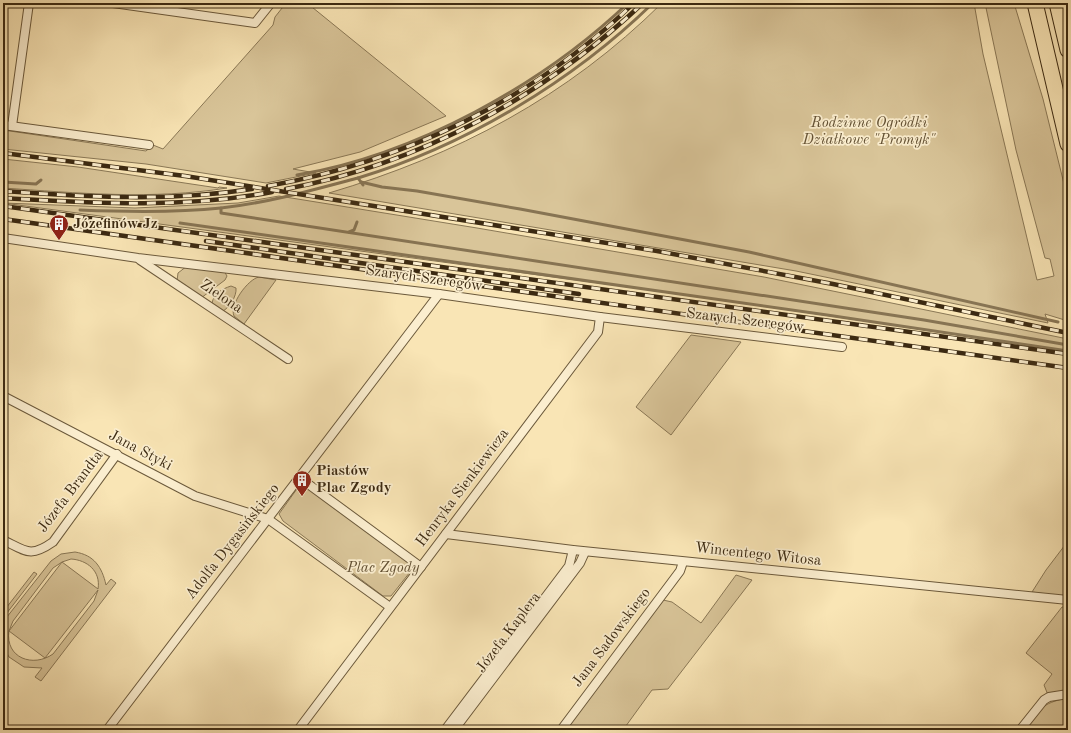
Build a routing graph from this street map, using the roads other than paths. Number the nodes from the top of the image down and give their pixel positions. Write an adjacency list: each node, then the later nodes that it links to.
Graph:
1 (29, 3): 8 (street)
2 (113, 3): 3 (street)
3 (271, 3)
4 (1035, 3): 9 (highway)
5 (1057, 3): 6 (highway)
6 (1068, 50)
7 (3, 125): 8 (street)
8 (12, 126): 10 (street)
9 (1068, 144)
10 (149, 145)
11 (3, 238): 12 (street, Szarych Szeregów)
12 (138, 258): 13 (street, Szarych Szeregów); 16 (street, Zielona)
13 (439, 294): 14 (street, Szarych Szeregów); 19 (street, Adolfa Dygasińskiego)
14 (600, 318): 15 (street, Szarych Szeregów); 21 (street, Henryka Sienkiewicza)
15 (842, 347)
16 (288, 359)
17 (3, 396): 18 (street, Jana Styki)
18 (117, 454): 20 (street, Jana Styki); 22 (street, Józefa Brandta)
19 (300, 478): 20 (street, Adolfa Dygasińskiego); 26 (street)
20 (268, 519): 28 (street); 30 (street, Adolfa Dygasińskiego)
21 (446, 534): 23 (street, Wincentego Witosa); 26 (street, Henryka Sienkiewicza)
22 (3, 540)
23 (573, 550): 24 (street, Wincentego Witosa); 32 (street, Józefa Kaplera)
24 (585, 552): 25 (street, Wincentego Witosa); 33 (street, Józefa Kaplera)
25 (683, 562): 27 (street, Wincentego Witosa); 34 (street, Jana Sadowskiego)
26 (421, 567): 28 (street, Henryka Sienkiewicza)
27 (1068, 600)
28 (390, 607): 31 (street, Henryka Sienkiewicza)
29 (1068, 694): 35 (street)
30 (107, 730)
31 (298, 730)
32 (445, 730)
33 (454, 730)
34 (561, 730)
35 (1020, 730)

